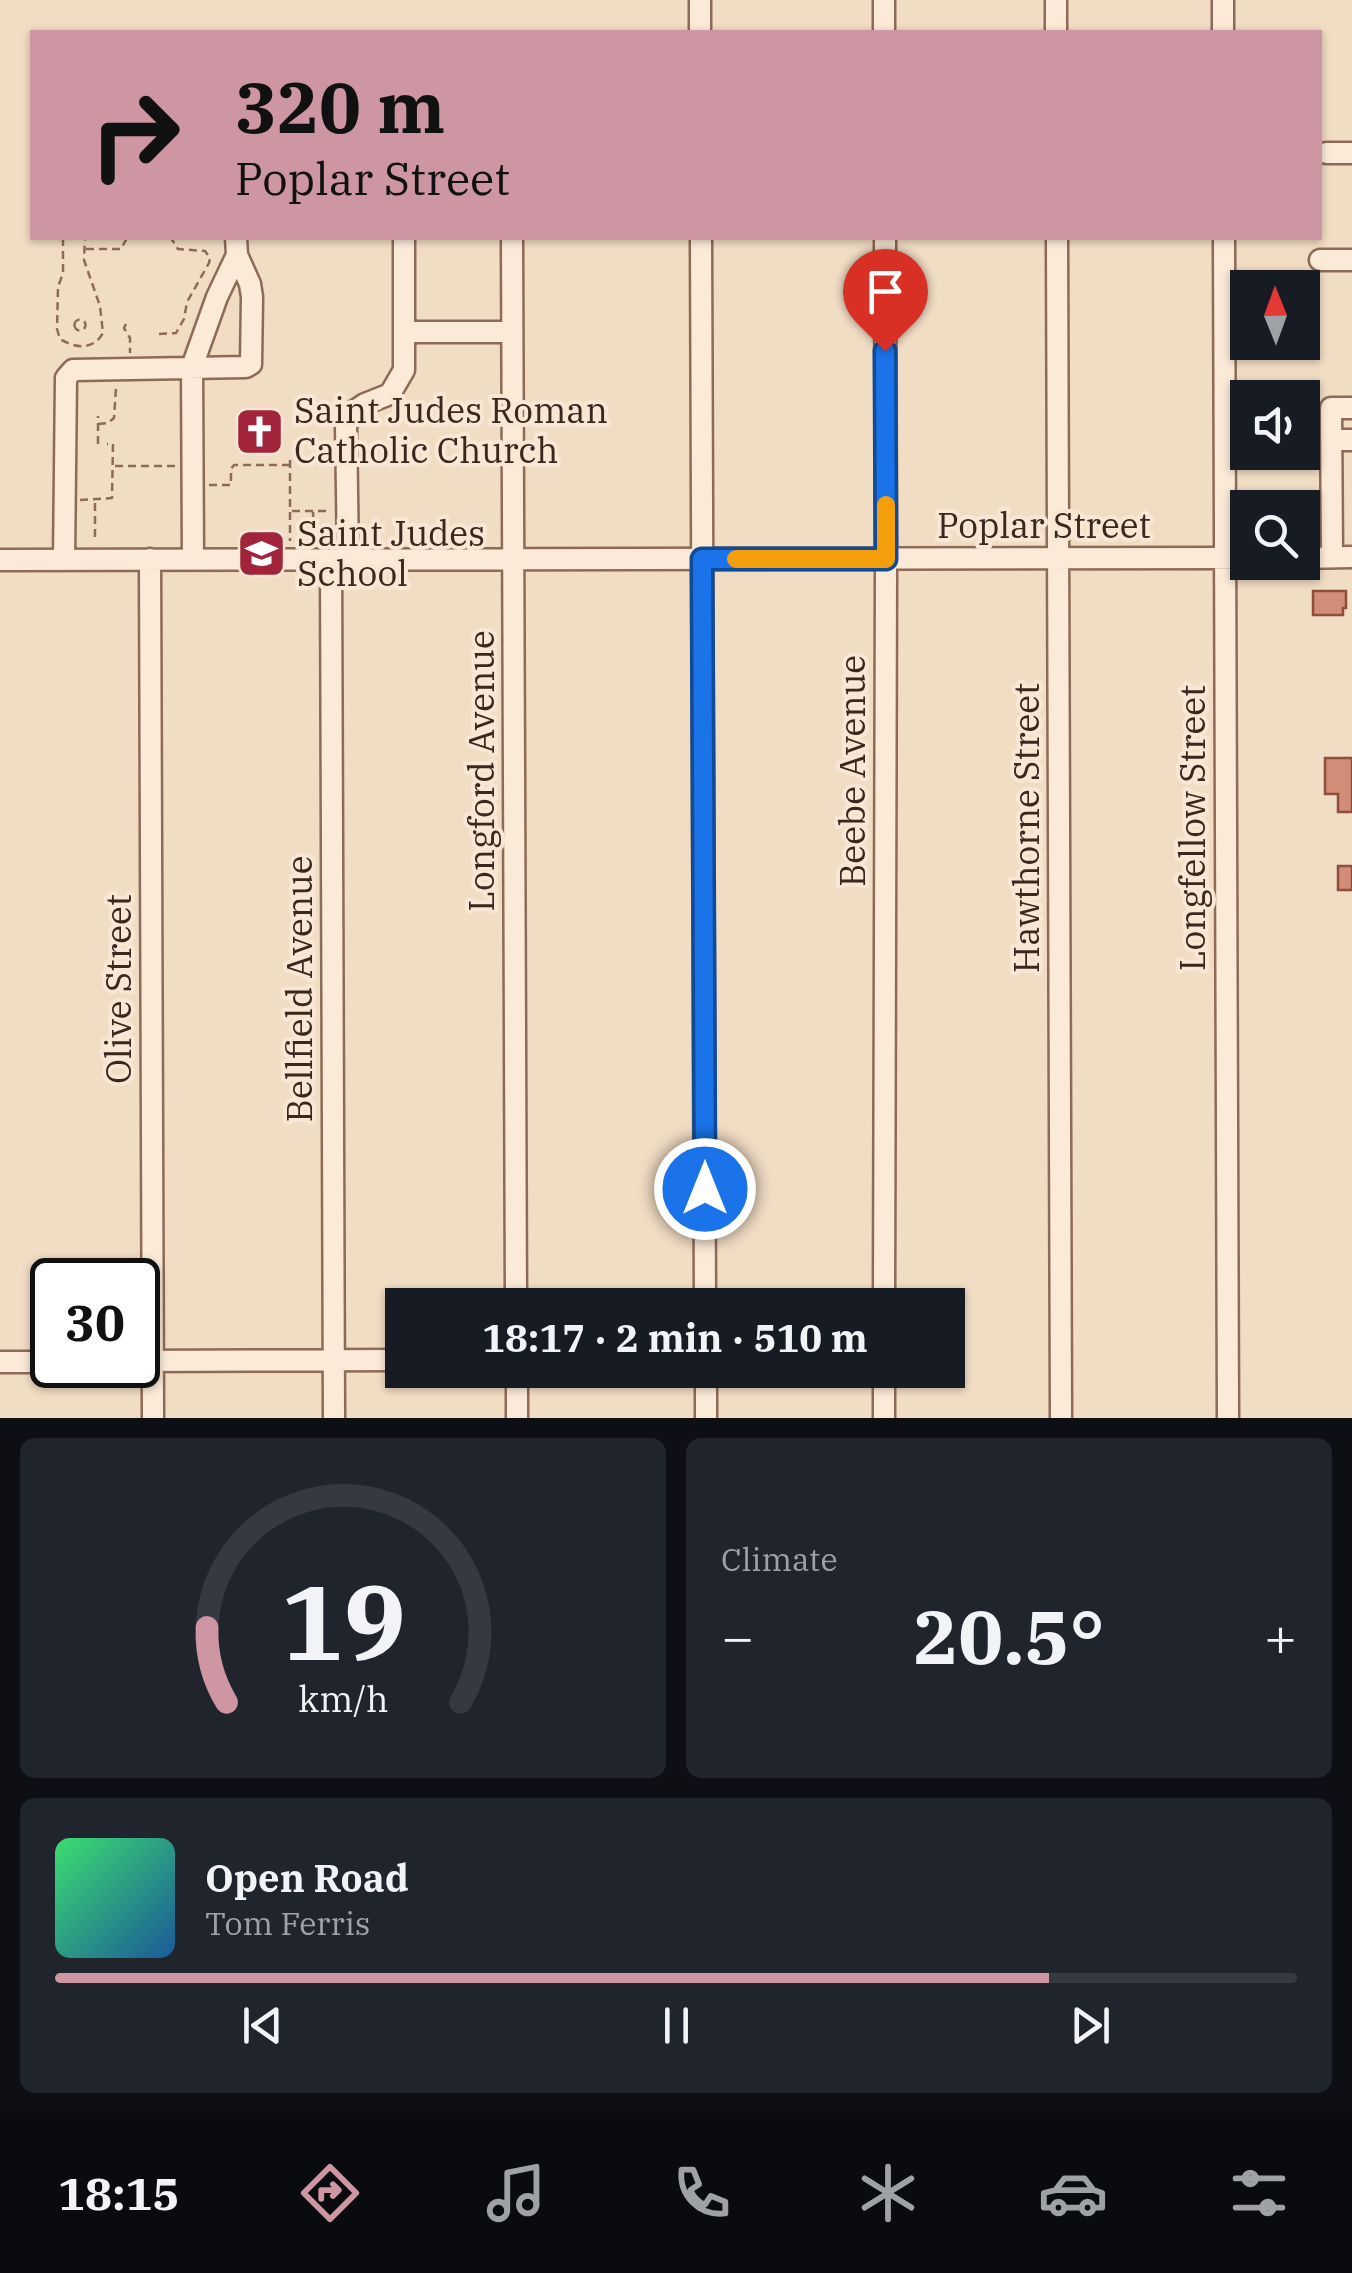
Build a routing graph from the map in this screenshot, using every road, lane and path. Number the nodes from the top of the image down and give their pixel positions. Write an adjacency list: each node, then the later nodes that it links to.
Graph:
1 (700, 0): 5 (street)
2 (884, 0): 6 (street)
3 (1056, 0): 7 (street)
4 (1223, 0): 8 (street)
5 (700, 30)
6 (884, 30)
7 (1056, 30)
8 (1223, 30)
9 (1352, 152): 10 (street)
10 (1326, 153)
11 (63, 240): 22 (path)
12 (84, 240): 22 (path)
13 (127, 240): 22 (path)
14 (172, 240): 28 (path)
15 (404, 240): 26 (street)
16 (512, 240): 27 (street, Longford Avenue)
17 (700, 240): 57 (street)
18 (885, 240): 58 (street, Beebe Avenue)
19 (1057, 240): 52 (street, Hawthorne Street)
20 (1224, 240): 53 (street, Longfellow Street)
21 (237, 246): 32 (street); 32 (street)
22 (84, 249)
23 (1320, 260): 24 (street)
24 (1352, 260)
25 (126, 324): 30 (path)
26 (404, 332): 27 (street); 55 (street, Bellfield Avenue)
27 (512, 332): 56 (street, Longford Avenue)
28 (158, 334)
29 (138, 336): 30 (path)
30 (130, 340): 31 (path)
31 (130, 355)
32 (192, 367): 60 (street); 62 (street)
33 (116, 376): 36 (path)
34 (1352, 408): 37 (street)
35 (98, 416): 36 (path)
36 (98, 424): 38 (path)
37 (1342, 440): 51 (street)
38 (98, 444)
39 (107, 444): 40 (path)
40 (114, 466): 41 (path); 44 (path)
41 (186, 466)
42 (204, 485): 47 (path)
43 (72, 500): 44 (path)
44 (95, 500): 48 (path)
45 (314, 511): 46 (path); 47 (path); 50 (path)
46 (342, 511)
47 (290, 512): 49 (path)
48 (95, 541)
49 (290, 541)
50 (314, 541)
51 (1342, 557)
52 (1058, 558): 53 (street, Poplar Street); 58 (street, Poplar Street); 81 (street, Hawthorne Street)
53 (1225, 558): 54 (street, Poplar Street); 82 (street, Longfellow Street)
54 (1230, 558)
55 (340, 559): 56 (street, Poplar Street); 62 (street, Poplar Street); 67 (street, Bellfield Avenue)
56 (513, 559): 57 (street, Poplar Street); 64 (street, Longford Avenue)
57 (702, 559): 58 (street, Poplar Street); 65 (street)
58 (886, 559): 66 (street, Beebe Avenue)
59 (0, 560): 60 (street, Poplar Street)
60 (64, 560): 61 (street, Poplar Street)
61 (150, 560): 62 (street, Poplar Street); 63 (street, Olive Street)
62 (193, 560)
63 (146, 1258)
64 (516, 1288)
65 (706, 1288)
66 (884, 1288)
67 (334, 1360): 68 (street); 69 (street); 77 (street, Bellfield Avenue)
68 (385, 1360)
69 (160, 1361)
70 (0, 1362): 71 (street)
71 (30, 1362)
72 (148, 1388): 76 (street, Olive Street)
73 (517, 1388): 78 (street)
74 (706, 1388): 79 (street)
75 (884, 1388): 80 (street)
76 (152, 1418)
77 (334, 1418)
78 (517, 1418)
79 (706, 1418)
80 (884, 1418)
81 (1061, 1418)
82 (1228, 1418)

